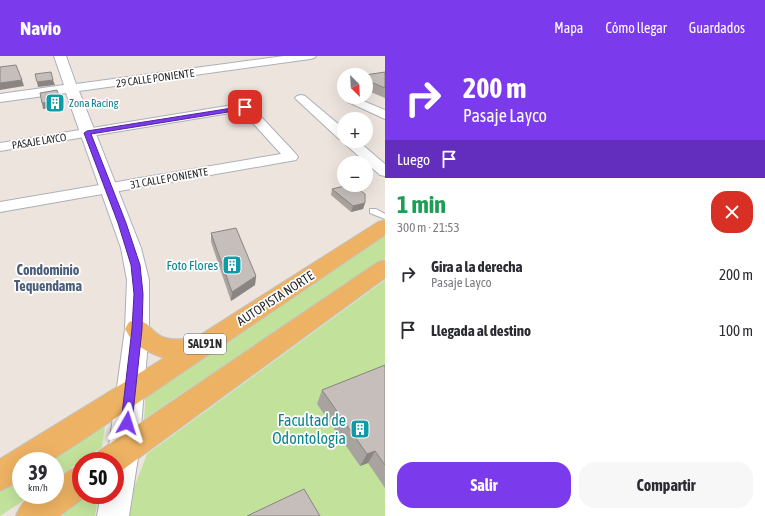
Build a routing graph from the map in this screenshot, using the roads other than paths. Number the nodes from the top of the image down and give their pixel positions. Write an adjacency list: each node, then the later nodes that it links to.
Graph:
1 (60, 56): 3 (main road)
2 (310, 56): 3 (main road, 29 CALLE PONIENTE)
3 (72, 89): 4 (main road, 29 CALLE PONIENTE); 9 (main road)
4 (0, 98)
5 (301, 98): 8 (street)
6 (361, 104): 7 (street)
7 (385, 115)
8 (337, 130)
9 (87, 133): 10 (street, PASAJE LAYCO); 12 (street, PASAJE LAYCO); 14 (main road)
10 (0, 147)
11 (358, 148): 13 (street)
12 (291, 157): 14 (street, 31 CALLE PONIENTE)
13 (385, 172)
14 (109, 188): 15 (street, 31 CALLE PONIENTE); 19 (main road)
15 (0, 207)
16 (385, 217): 17 (lane)
17 (379, 219): 20 (main road, AUTOPISTA NORTE / SAL91N)
18 (385, 267): 24 (main road)
19 (137, 329): 20 (main road); 21 (main road)
20 (201, 346): 21 (main road, AUTOPISTA NORTE / SAL91N)
21 (129, 395): 22 (main road, AUTOPISTA NORTE / SAL91N); 23 (main road)
22 (38, 452)
23 (118, 452)
24 (123, 452)
25 (12, 469): 26 (main road)
26 (0, 476)
27 (72, 488): 29 (main road)
28 (114, 504): 30 (main road)
29 (32, 516)
30 (113, 516)

